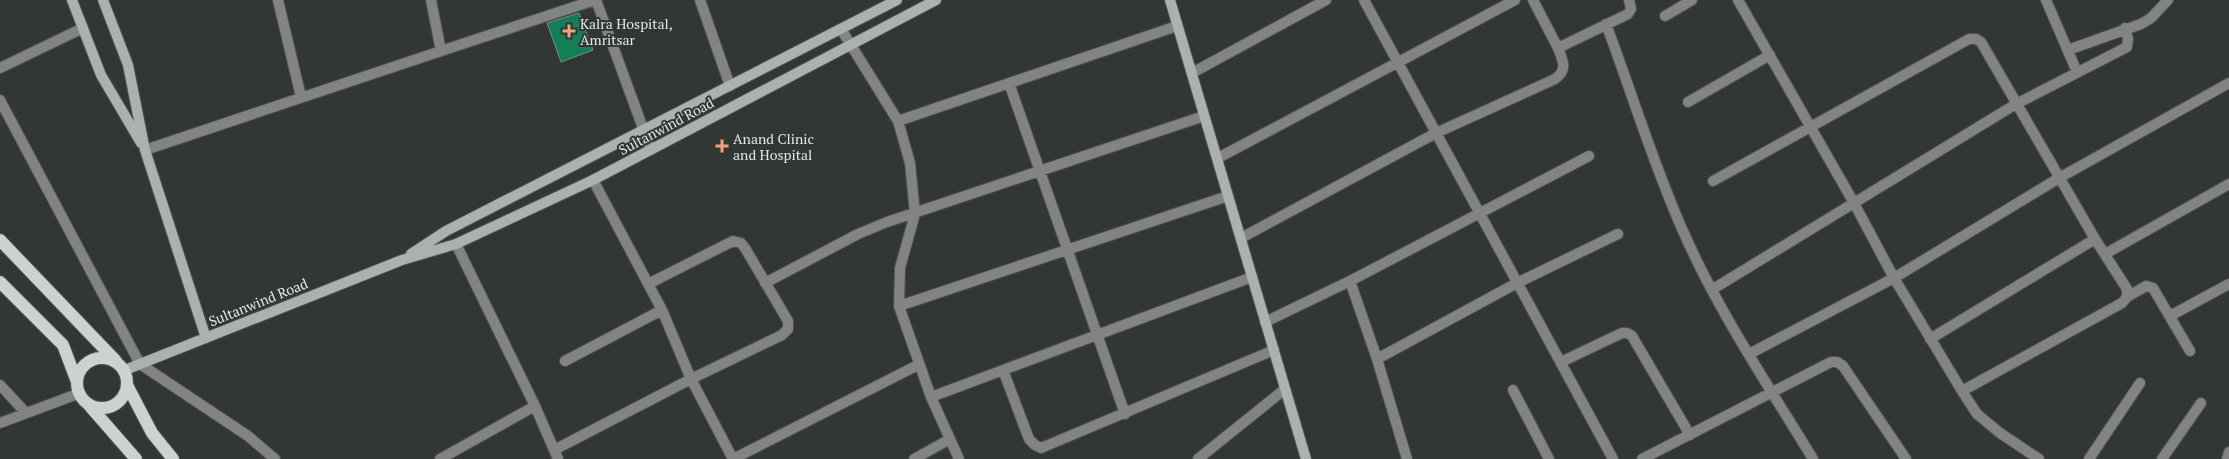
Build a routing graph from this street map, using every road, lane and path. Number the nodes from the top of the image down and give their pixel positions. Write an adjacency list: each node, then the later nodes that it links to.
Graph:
1 (72, 0): 23 (main road)
2 (103, 0): 47 (main road)
3 (278, 0): 38 (street)
4 (431, 0): 29 (street)
5 (596, 0): 29 (street); 45 (street)
6 (700, 0): 37 (street)
7 (897, 0): 25 (main road, Sultanwind Road)
8 (936, 0): 26 (main road, Sultanwind Road)
9 (1170, 0): 22 (main road)
10 (1326, 0): 34 (street)
11 (1364, 0): 31 (street)
12 (1514, 0): 31 (street)
13 (1533, 0): 27 (street)
14 (1629, 0): 21 (street)
15 (1692, 0): 20 (street)
16 (1738, 0): 30 (street)
17 (2046, 0): 28 (street)
18 (2168, 0): 19 (street)
19 (2157, 4): 24 (street)
20 (1665, 16)
21 (1606, 24): 27 (street); 76 (street)
22 (1178, 26): 34 (main road); 35 (street)
23 (83, 28): 32 (street); 47 (main road)
24 (2125, 28): 28 (street); 33 (street)
25 (841, 29): 26 (street); 37 (main road, Sultanwind Road)
26 (852, 45): 43 (street); 48 (main road, Sultanwind Road)
27 (1558, 48): 46 (street)
28 (2068, 50): 33 (street)
29 (441, 51): 38 (street)
30 (1770, 55): 40 (street); 44 (street)
31 (1397, 62): 46 (street); 50 (street)
32 (0, 68)
33 (2077, 72): 41 (street)
34 (1192, 74): 42 (main road)
35 (1008, 83): 43 (street); 51 (street)
36 (2229, 83): 52 (street)
37 (730, 86): 45 (main road, Sultanwind Road)
38 (301, 97): 47 (street)
39 (0, 100): 91 (street)
40 (1688, 102)
41 (2016, 104): 44 (street); 52 (street); 57 (street)
42 (1204, 116): 50 (main road); 51 (street)
43 (898, 121): 59 (street)
44 (1811, 128): 54 (street); 57 (street)
45 (643, 129): 48 (street); 67 (main road, Sultanwind Road)
46 (1436, 133): 58 (street); 61 (street)
47 (145, 150): 83 (main road)
48 (651, 150): 53 (main road, Sultanwind Road)
49 (1589, 156): 58 (street)
50 (1218, 158): 56 (main road)
51 (1040, 171): 59 (street); 65 (street)
52 (2058, 178): 62 (street); 69 (street)
53 (593, 180): 64 (main road, Sultanwind Road); 74 (street)
54 (1713, 181)
55 (2229, 184): 66 (street)
56 (1228, 196): 61 (main road); 65 (street)
57 (1854, 203): 69 (street); 76 (street)
58 (1480, 213): 70 (street); 73 (street)
59 (915, 214): 72 (street); 78 (street)
60 (1618, 234): 73 (street)
61 (1241, 238): 68 (main road)
62 (2095, 239): 66 (street); 84 (street)
63 (0, 240): 93 (main road)
64 (456, 244): 67 (main road, Sultanwind Road); 106 (street)
65 (1066, 250): 78 (street); 82 (street)
66 (2105, 254): 77 (street)
67 (402, 260): 83 (main road, Sultanwind Road)
68 (1252, 277): 81 (main road); 82 (street)
69 (1894, 278): 84 (street); 87 (street)
70 (1350, 281): 81 (street); 88 (street)
71 (0, 282): 102 (main road)
72 (765, 283): 74 (street); 95 (street)
73 (1517, 283): 88 (street); 90 (street)
74 (648, 284): 79 (street)
75 (2229, 284): 80 (street)
76 (1713, 290): 87 (street)
77 (2127, 296): 80 (street); 101 (street)
78 (899, 306): 92 (street)
79 (662, 310): 89 (street); 95 (street)
80 (2170, 316): 86 (street)
81 (1265, 322): 85 (main road)
82 (1096, 335): 94 (street); 108 (street)
83 (206, 338): 91 (main road, Sultanwind Road)
84 (1930, 338): 101 (street)
85 (1274, 350): 99 (main road); 108 (street)
86 (2190, 352)
87 (1749, 354): 103 (street)
88 (1377, 359): 123 (street)
89 (565, 361)
90 (1560, 362): 110 (street); 125 (street)
91 (140, 364): 93 (main road, Sultanwind Road); 116 (street)
92 (918, 365): 104 (street); 118 (street)
93 (120, 366): 98 (main road); 102 (main road)
94 (1003, 370): 104 (street); 108 (street)
95 (691, 379): 113 (street); 118 (street)
96 (2140, 383): 130 (street)
97 (0, 385): 107 (street)
98 (128, 385): 102 (main road); 115 (main road)
99 (1285, 388): 121 (street); 122 (main road)
100 (1513, 390): 124 (street)
101 (1962, 391): 129 (street)
102 (81, 392): 107 (street); 114 (main road)
103 (1772, 392): 110 (street); 127 (street); 128 (street)
104 (931, 397): 111 (street)
105 (2201, 403): 131 (street)
106 (535, 406): 113 (street); 117 (street)
107 (26, 413): 109 (street)
108 (1125, 414)
109 (0, 423)
110 (1690, 436): 126 (street)
111 (950, 439): 119 (street); 120 (street)
112 (2229, 454): 132 (street)
113 (556, 455)
114 (136, 459)
115 (173, 459)
116 (275, 459)
117 (440, 459)
118 (733, 459)
119 (914, 459)
120 (959, 459)
121 (1198, 459)
122 (1306, 459)
123 (1407, 459)
124 (1549, 459)
125 (1613, 459)
126 (1642, 459)
127 (1813, 459)
128 (1906, 459)
129 (2039, 459)
130 (2089, 459)
131 (2162, 459)
132 (2227, 459)

